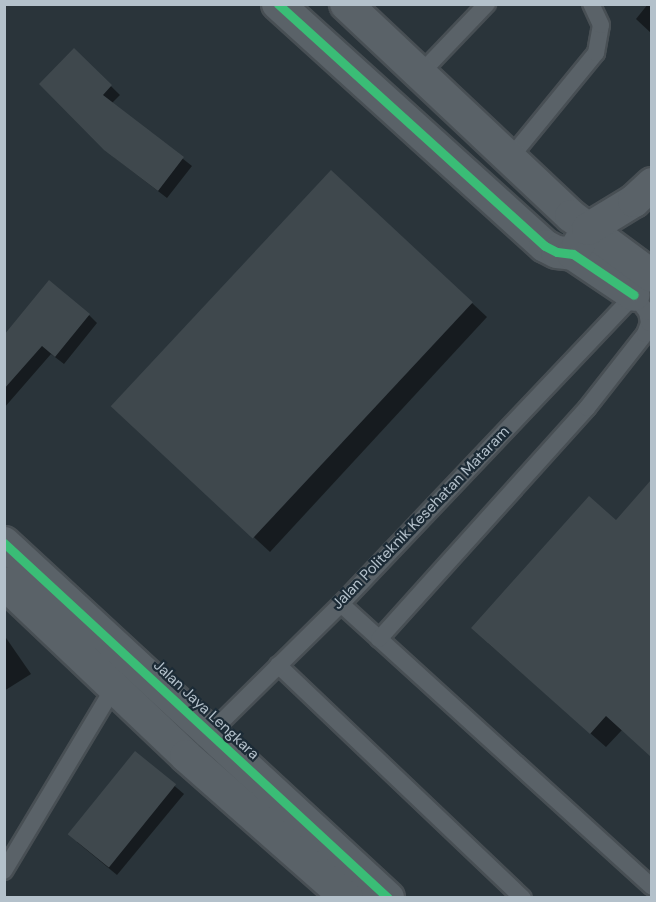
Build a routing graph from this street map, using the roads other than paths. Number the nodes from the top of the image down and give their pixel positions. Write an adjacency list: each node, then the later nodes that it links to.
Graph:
1 (346, 4): 5 (street)
2 (487, 4): 5 (lane)
3 (591, 4): 6 (lane)
4 (288, 8): 8 (street)
5 (420, 74): 6 (street)
6 (510, 158): 8 (street)
7 (651, 184): 8 (street)
8 (580, 241): 9 (street)
9 (646, 282): 12 (lane, Jalan Politeknik Kesehatan Mataram); 13 (lane)
10 (4, 543): 16 (street, Jalan Jaya Lengkara)
11 (4, 583): 15 (street)
12 (341, 604): 13 (lane); 14 (lane, Jalan Politeknik Kesehatan Mataram)
13 (379, 639): 19 (lane)
14 (279, 665): 16 (lane, Jalan Politeknik Kesehatan Mataram); 22 (lane)
15 (114, 687): 17 (street); 18 (lane)
16 (209, 733): 17 (lane, Jalan Politeknik Kesehatan Mataram); 21 (street, Jalan Jaya Lengkara)
17 (186, 756): 20 (street)
18 (4, 871)
19 (651, 887)
20 (347, 897)
21 (388, 897)
22 (523, 897)

